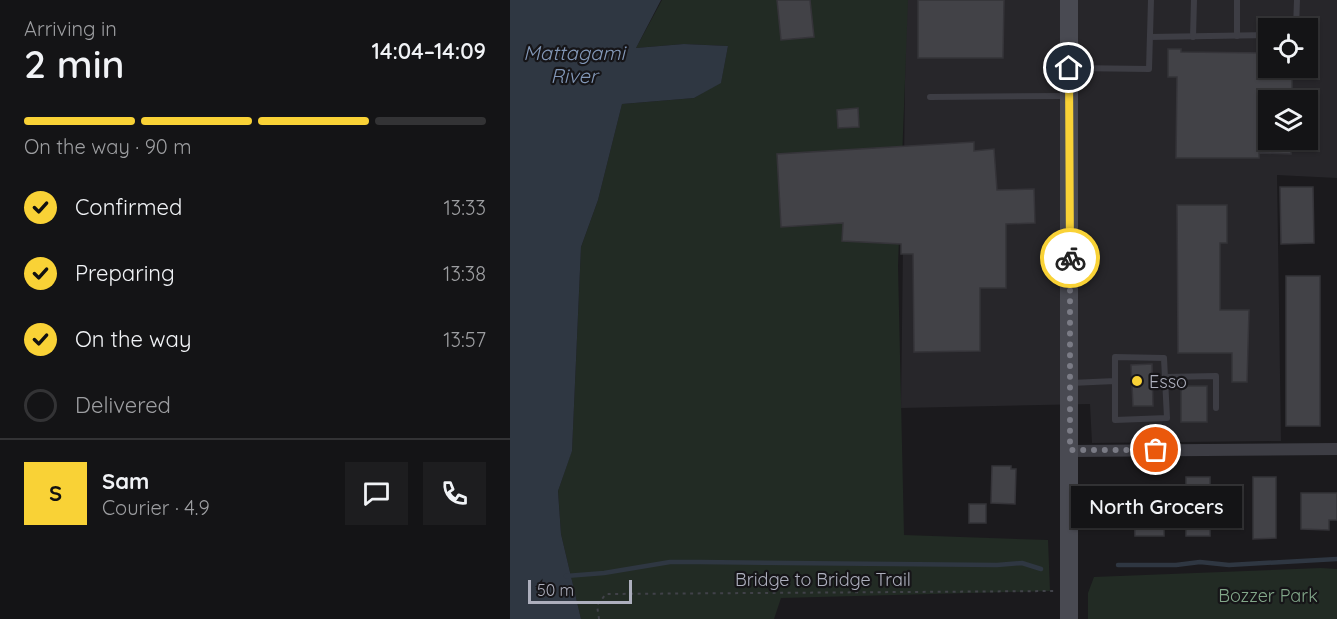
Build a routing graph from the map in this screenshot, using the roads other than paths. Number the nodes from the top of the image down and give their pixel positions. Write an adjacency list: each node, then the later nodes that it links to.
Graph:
1 (1069, 0): 11 (main road)
2 (1151, 0): 9 (lane)
3 (1194, 0): 10 (lane)
4 (1237, 0): 8 (lane)
5 (1297, 0): 6 (lane)
6 (1296, 18)
7 (1258, 35): 8 (lane)
8 (1237, 36): 10 (lane)
9 (1150, 37): 10 (lane); 11 (lane)
10 (1193, 37)
11 (1069, 68): 12 (main road)
12 (1069, 96): 13 (lane); 16 (main road)
13 (930, 97)
14 (1165, 376): 15 (lane); 15 (lane); 17 (lane)
15 (1115, 381): 16 (lane)
16 (1070, 383): 19 (main road)
17 (1216, 408)
18 (1337, 449): 19 (street)
19 (1070, 450): 20 (main road)
20 (1069, 619)

